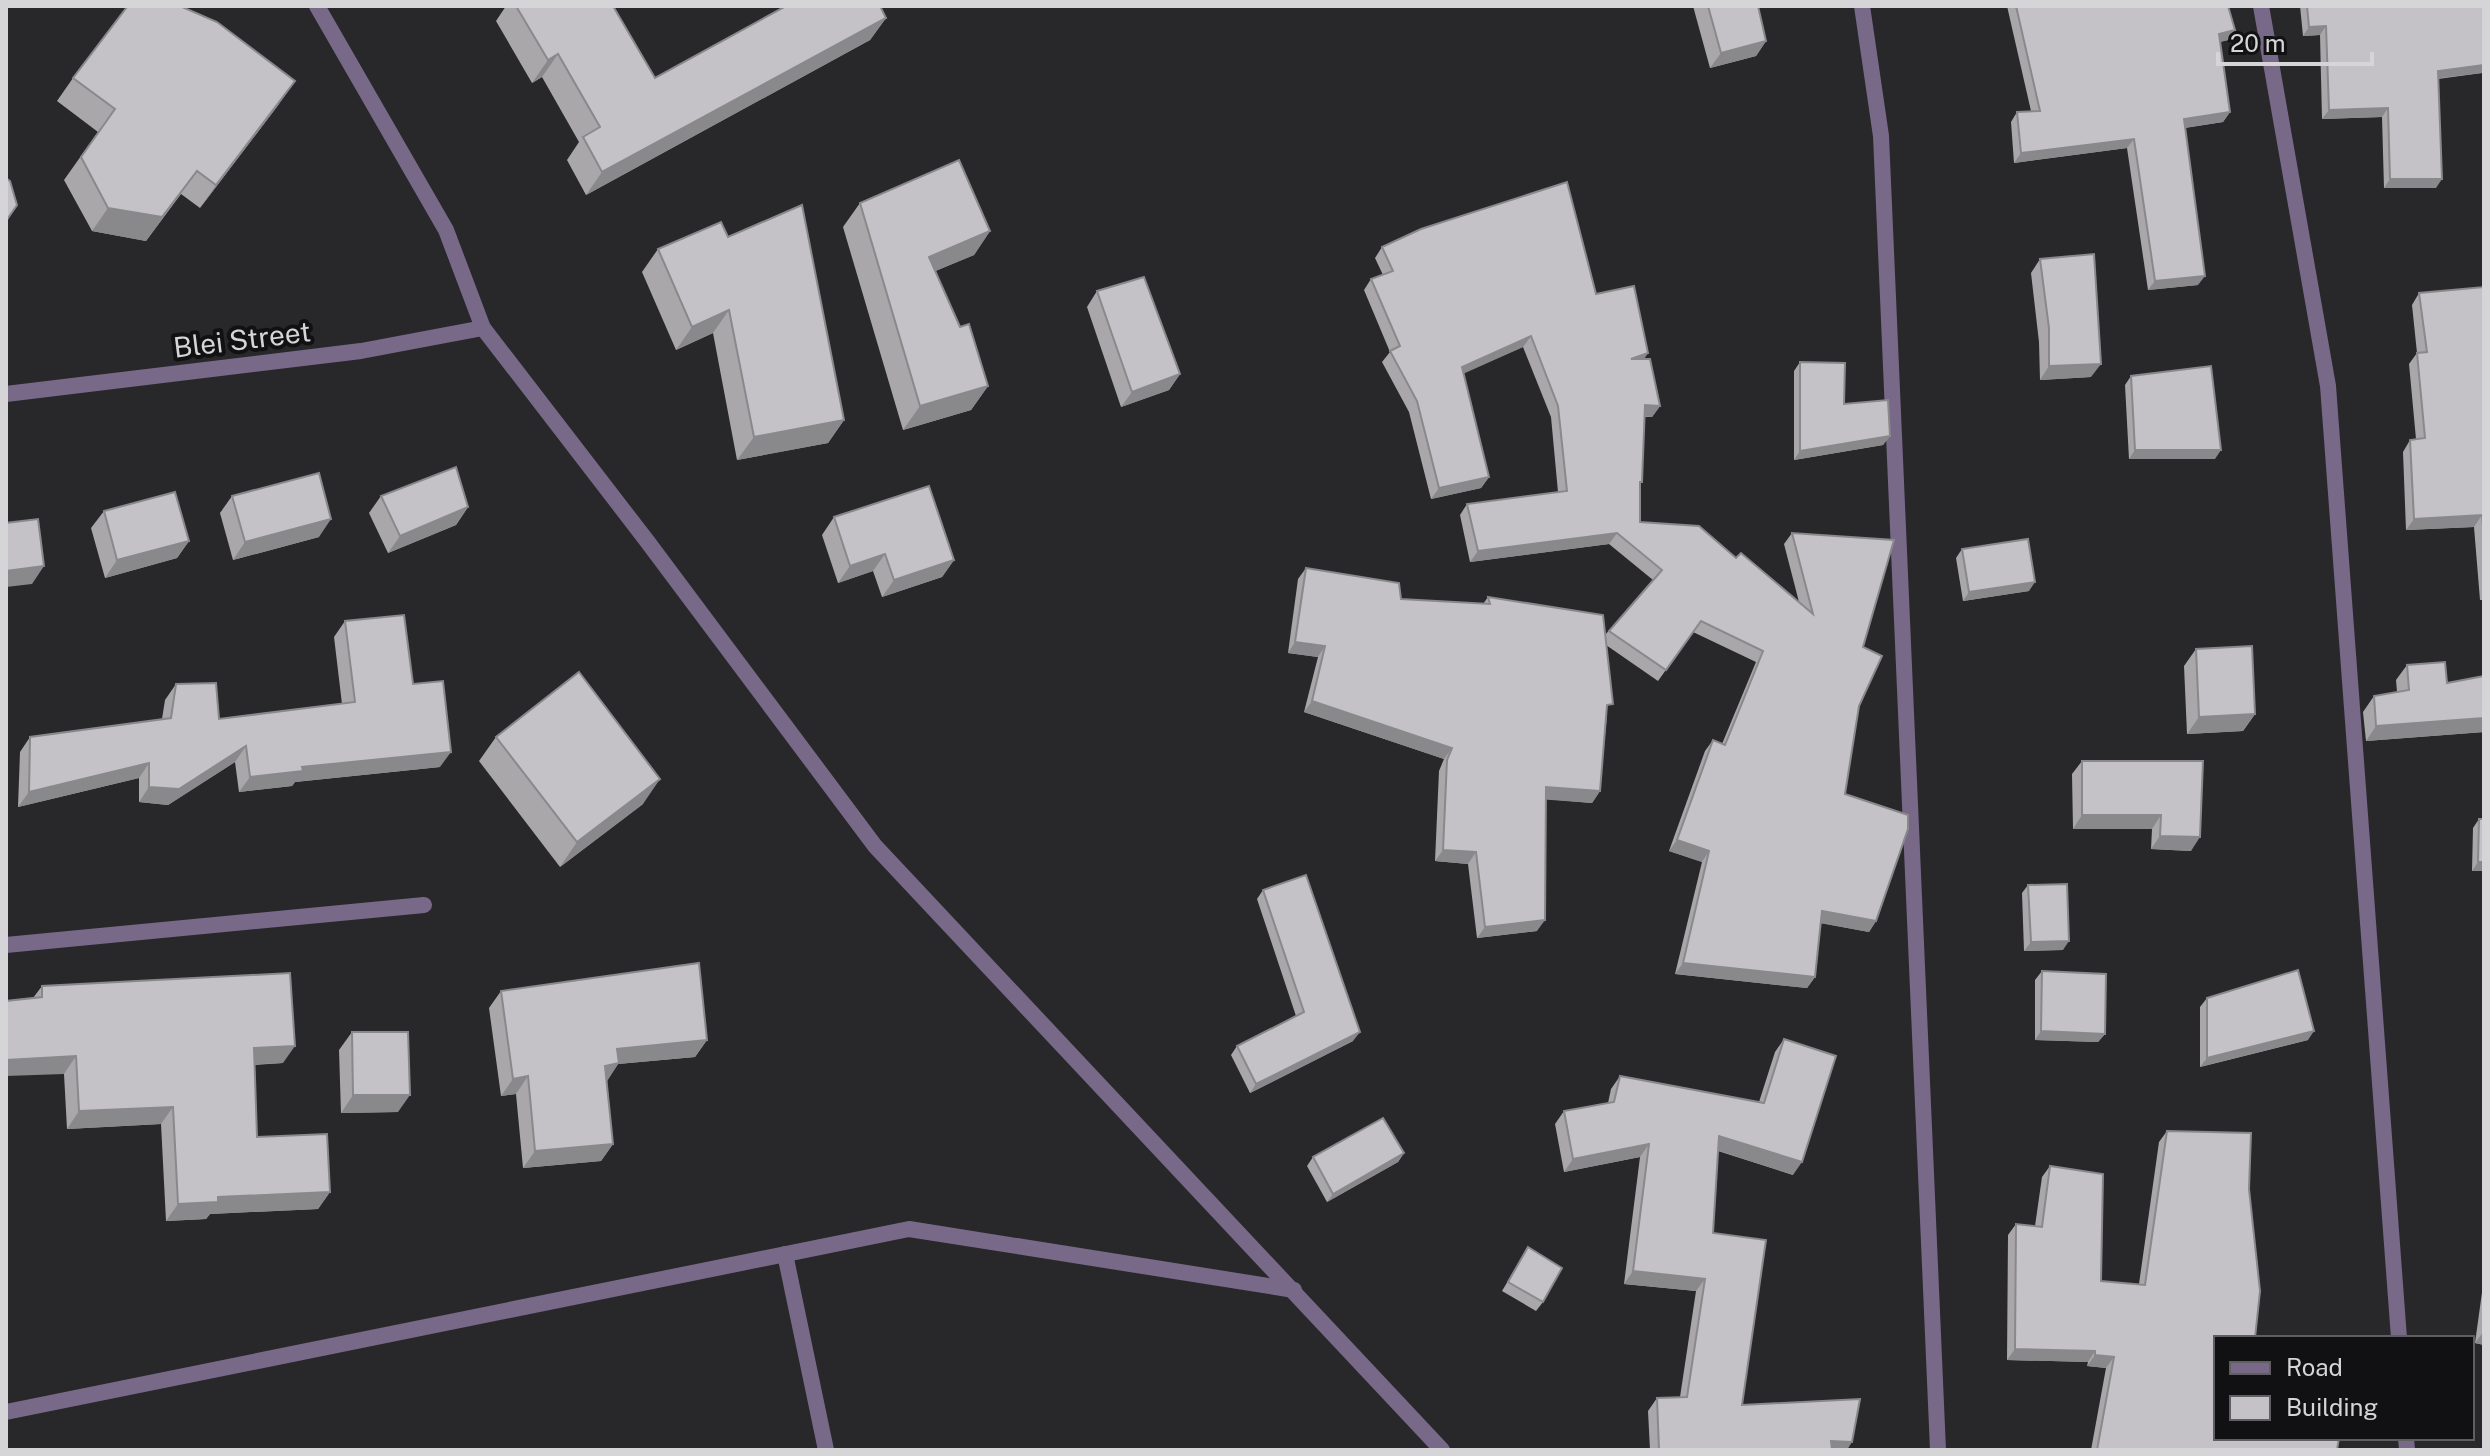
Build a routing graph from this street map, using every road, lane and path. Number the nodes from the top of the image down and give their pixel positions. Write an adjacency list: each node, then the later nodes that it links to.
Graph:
1 (317, 6): 4 (street)
2 (1862, 6): 14 (street)
3 (2261, 6): 10 (street)
4 (483, 328): 5 (street, Blei Street); 9 (street)
5 (6, 394)
6 (424, 905): 7 (street)
7 (6, 945)
8 (785, 1254): 9 (street); 11 (street); 12 (street)
9 (1294, 1290): 13 (street)
10 (2399, 1336)
11 (6, 1412)
12 (826, 1450)
13 (1442, 1450)
14 (1938, 1450)

